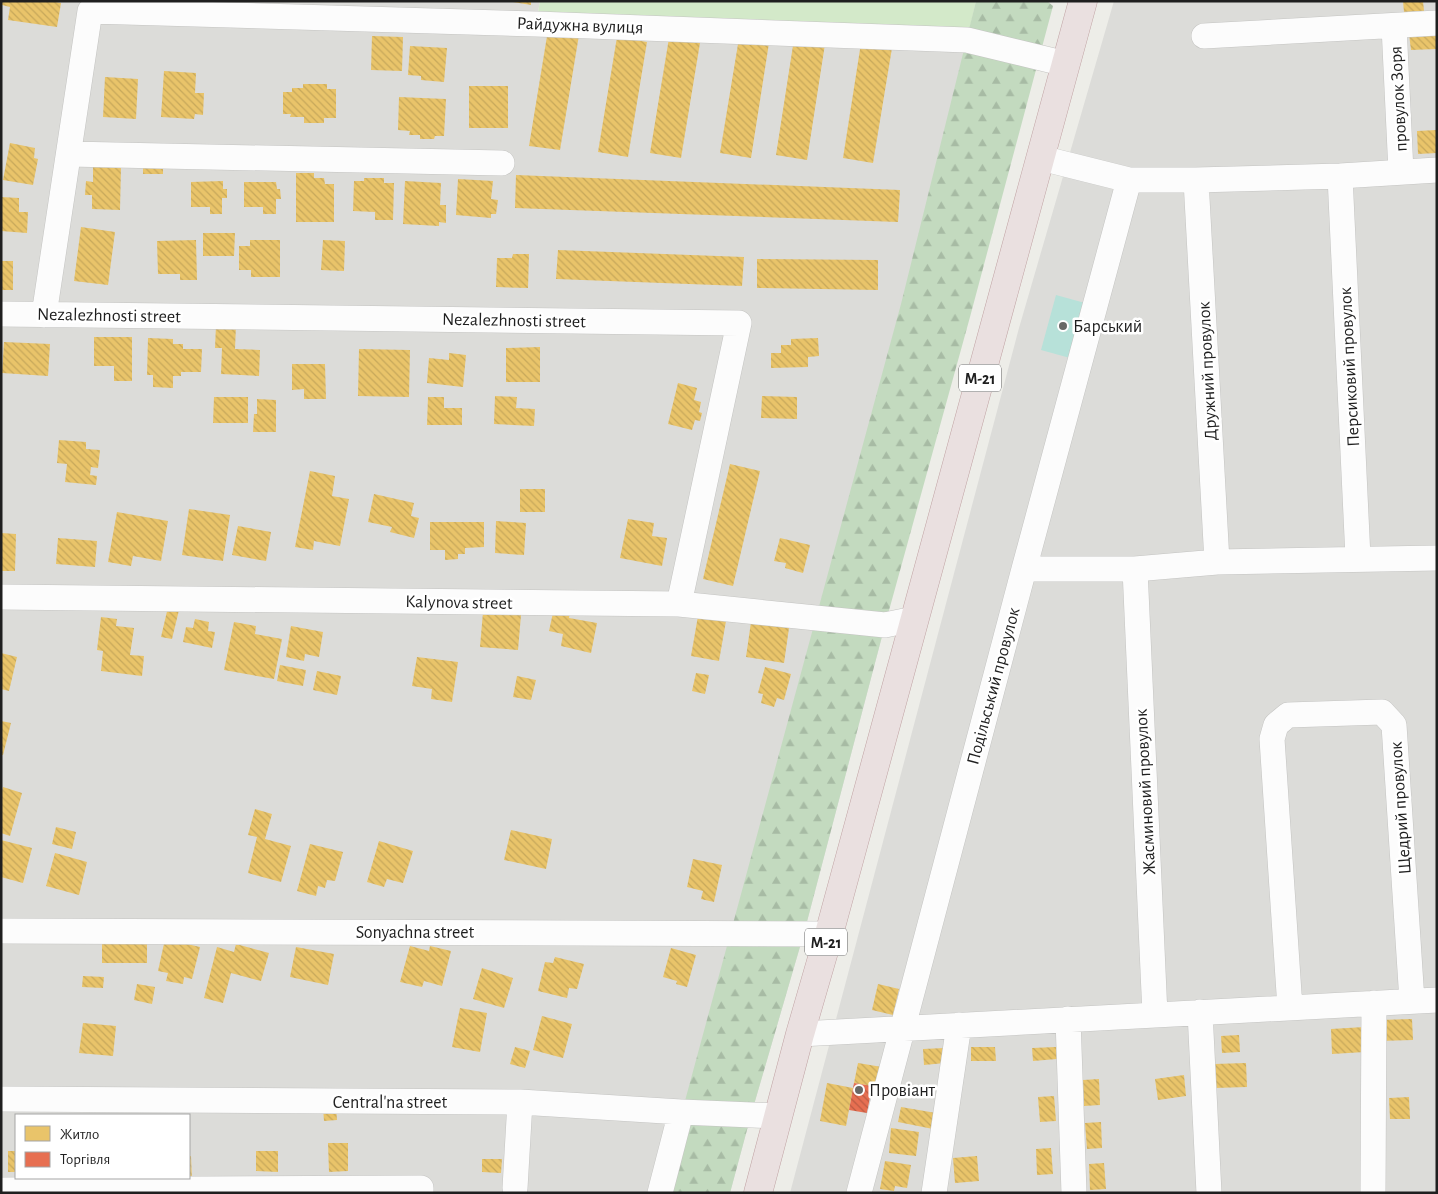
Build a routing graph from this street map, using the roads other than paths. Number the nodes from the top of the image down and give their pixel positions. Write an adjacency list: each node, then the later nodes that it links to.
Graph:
1 (1083, 1): 5 (highway, М-21)
2 (1437, 23): 3 (street)
3 (1394, 26): 4 (street); 10 (street, провулок Зоря)
4 (1204, 36)
5 (1066, 64): 6 (street, Райдужна вулиця); 7 (highway, М-21)
6 (69, 154): 8 (street); 15 (street)
7 (1041, 158): 12 (street); 23 (highway, М-21)
8 (502, 164)
9 (1437, 170): 10 (street)
10 (1401, 172): 11 (street)
11 (1340, 176): 13 (street); 16 (street, Персиковий провулок)
12 (1128, 180): 13 (street); 20 (street, Подільський провулок)
13 (1196, 180): 18 (street, Дружний провулок)
14 (1, 314): 15 (street, Nezalezhnosti street)
15 (44, 315): 22 (street, Nezalezhnosti street)
16 (1358, 558): 17 (street); 18 (street)
17 (1437, 558)
18 (1217, 562): 19 (street)
19 (1135, 568): 20 (street); 31 (street, Жасминовий провулок)
20 (1024, 569): 34 (street, Подільський провулок)
21 (1, 597): 22 (street, Kalynova street)
22 (679, 604): 23 (street, Kalynova street)
23 (914, 620): 25 (highway, М-21)
24 (1, 931): 25 (street, Sonyachna street)
25 (829, 934): 35 (highway, М-21)
26 (1437, 1000): 27 (street)
27 (1412, 1001): 28 (street); 29 (street, Щедрий провулок)
28 (1374, 1004): 29 (street); 49 (street)
29 (1290, 1008): 30 (street)
30 (1200, 1012): 31 (street); 48 (street)
31 (1155, 1015): 32 (street)
32 (1068, 1020): 33 (street); 47 (street)
33 (959, 1025): 34 (street); 46 (street)
34 (902, 1028): 35 (street); 45 (street, Подільський провулок)
35 (800, 1034): 39 (highway, М-21)
36 (1, 1099): 37 (street, Central'na street)
37 (520, 1102): 38 (street, Central'na street); 40 (street)
38 (681, 1112): 39 (street, Central'na street); 43 (street)
39 (779, 1116): 44 (highway, М-21)
40 (515, 1188)
41 (1, 1190): 42 (street)
42 (421, 1190)
43 (660, 1193)
44 (758, 1193)
45 (859, 1193)
46 (934, 1193)
47 (1074, 1193)
48 (1209, 1193)
49 (1373, 1193)

